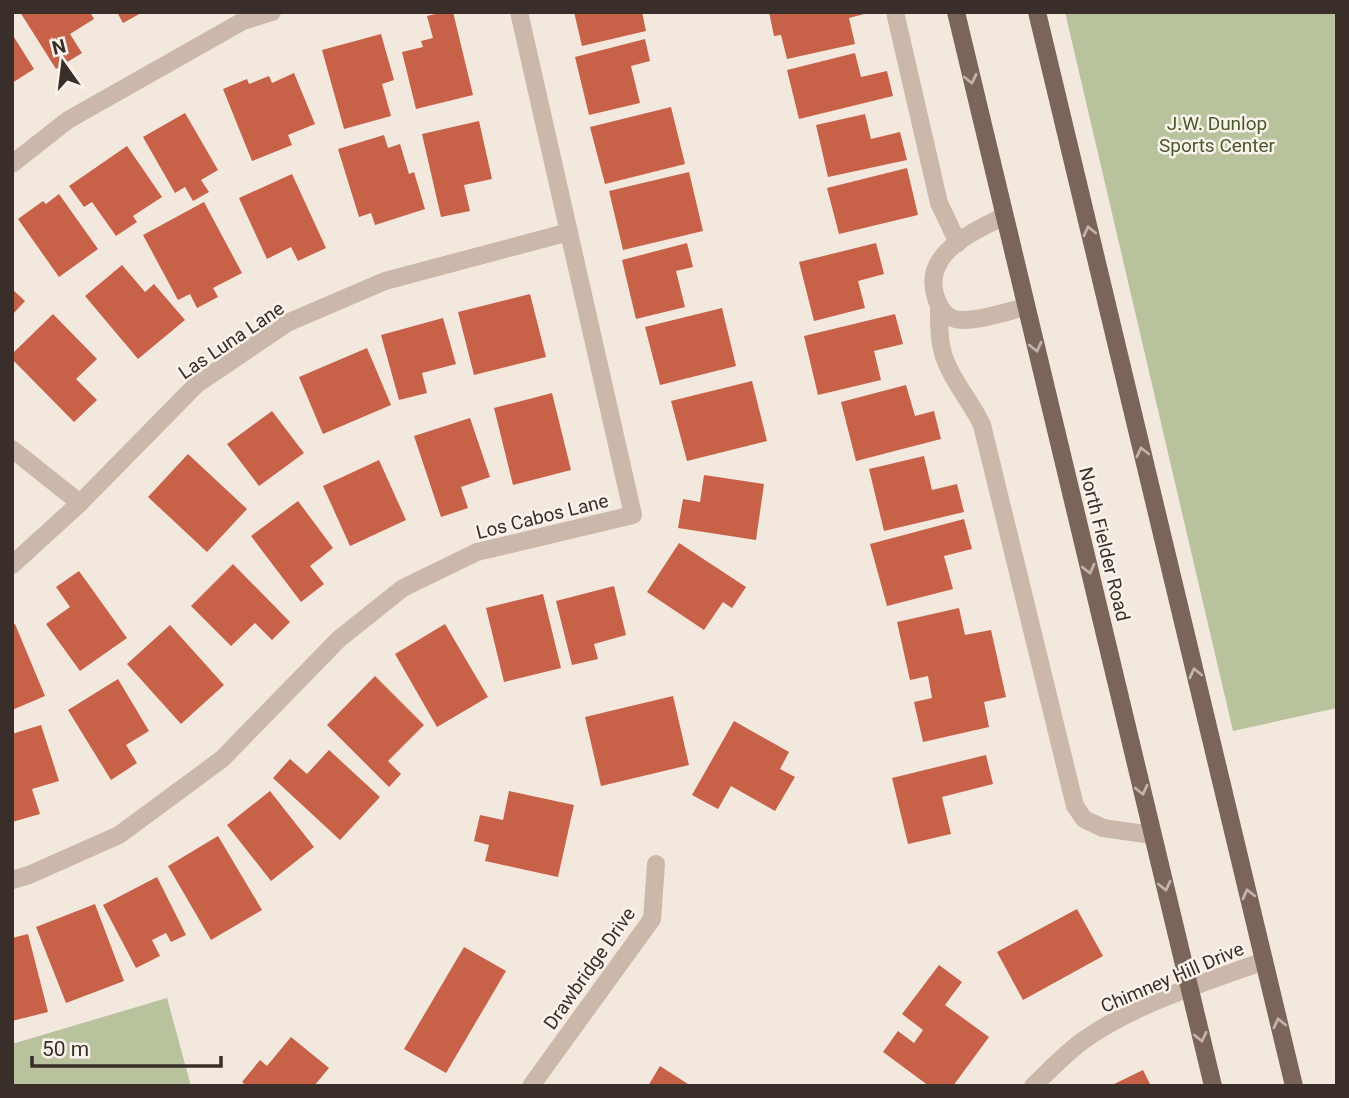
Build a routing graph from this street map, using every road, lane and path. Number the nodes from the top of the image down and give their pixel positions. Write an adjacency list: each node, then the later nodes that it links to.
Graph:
1 (272, 12): 6 (street)
2 (519, 12): 9 (street, Los Cabos Lane)
3 (895, 12): 10 (street)
4 (956, 12): 8 (main road, North Fielder Road, one-way to 8)
5 (1037, 12): 19 (main road, one-way to 5)
6 (242, 16): 7 (street)
7 (12, 164)
8 (1004, 216): 10 (street); 11 (main road, North Fielder Road)
9 (569, 232): 14 (street, Las Luna Lane); 18 (street, Los Cabos Lane)
10 (958, 243): 12 (street)
11 (1026, 307): 12 (street); 16 (main road, North Fielder Road, one-way to 16)
12 (939, 308): 16 (street)
13 (12, 449): 14 (street)
14 (80, 503): 15 (street, Las Luna Lane)
15 (12, 565)
16 (1152, 835): 20 (main road, North Fielder Road, one-way to 20)
17 (656, 864): 21 (street, Drawbridge Drive)
18 (12, 880)
19 (1264, 961): 20 (street, Chimney Hill Drive); 24 (main road, one-way to 19)
20 (1189, 989): 22 (street, Chimney Hill Drive); 23 (main road, North Fielder Road, one-way to 23)
21 (531, 1086)
22 (1033, 1086)
23 (1213, 1086)
24 (1294, 1086)

